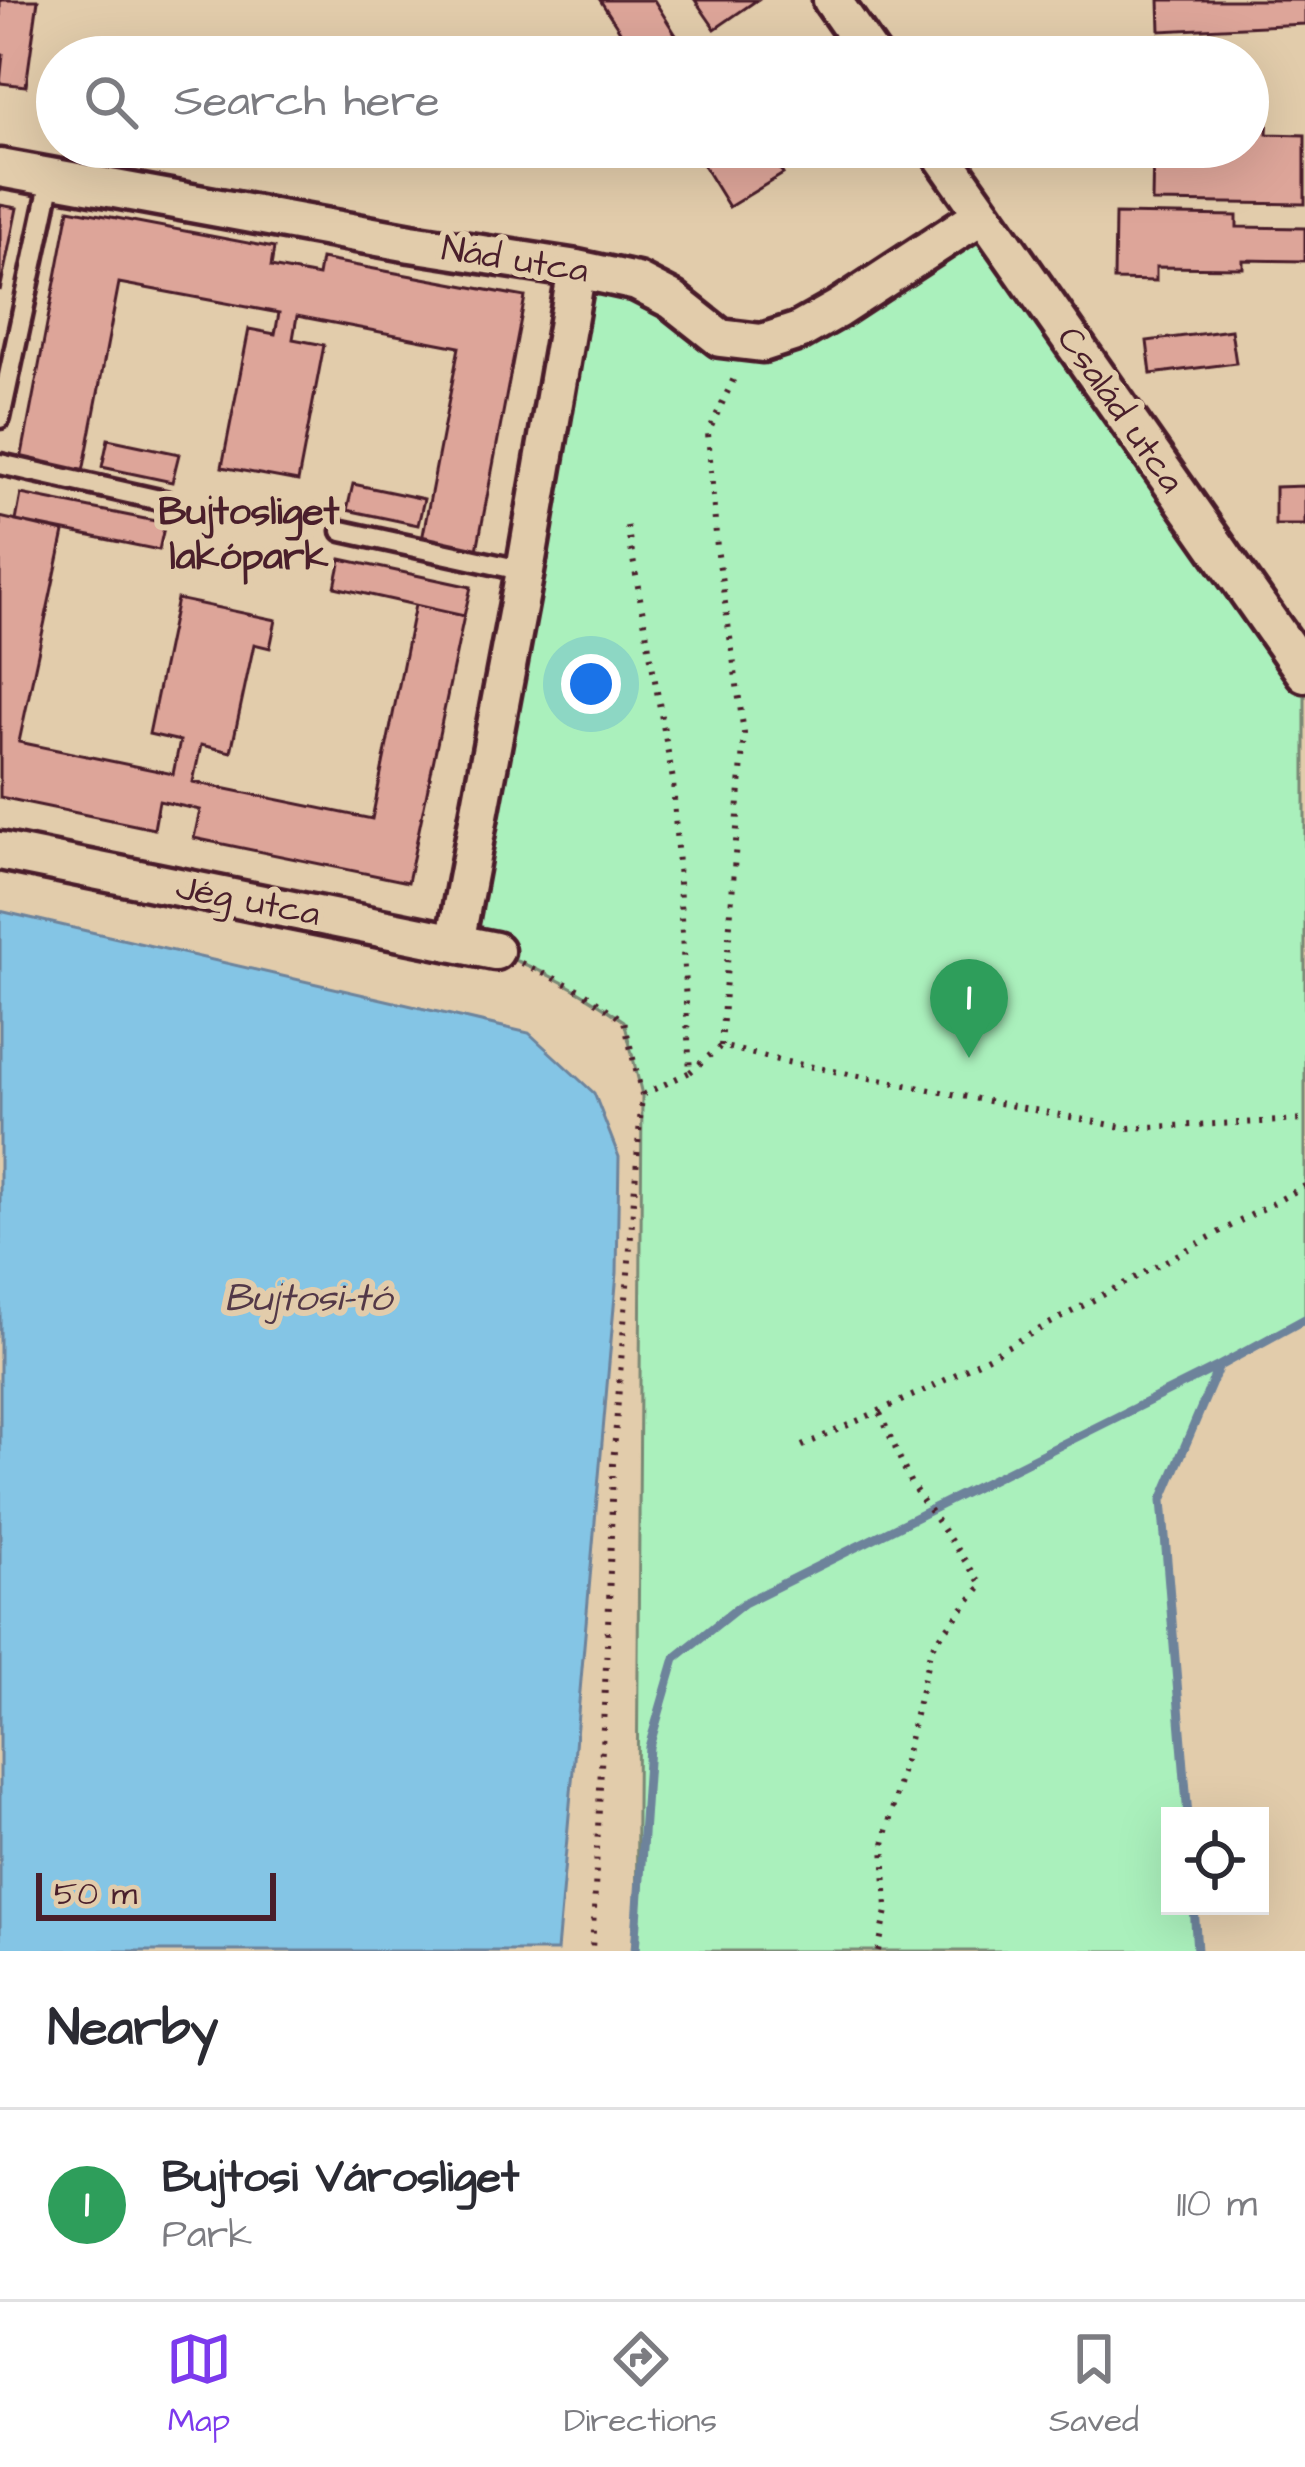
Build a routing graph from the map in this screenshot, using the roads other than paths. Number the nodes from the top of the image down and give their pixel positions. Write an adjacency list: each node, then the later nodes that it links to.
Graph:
1 (832, 0): 2 (street)
2 (857, 36)
3 (0, 168): 5 (street, Nád utca)
4 (951, 168): 6 (street, Család utca)
5 (51, 179): 7 (street, Nád utca); 8 (lane)
6 (983, 214): 7 (street, Nád utca); 13 (street, Család utca)
7 (578, 269): 12 (street)
8 (0, 418)
9 (0, 464): 10 (lane)
10 (164, 501)
11 (341, 531): 12 (lane)
12 (525, 571): 15 (street)
13 (1305, 673)
14 (0, 851): 15 (street, Jég utca)
15 (454, 943): 16 (street, Jég utca)
16 (495, 951)

